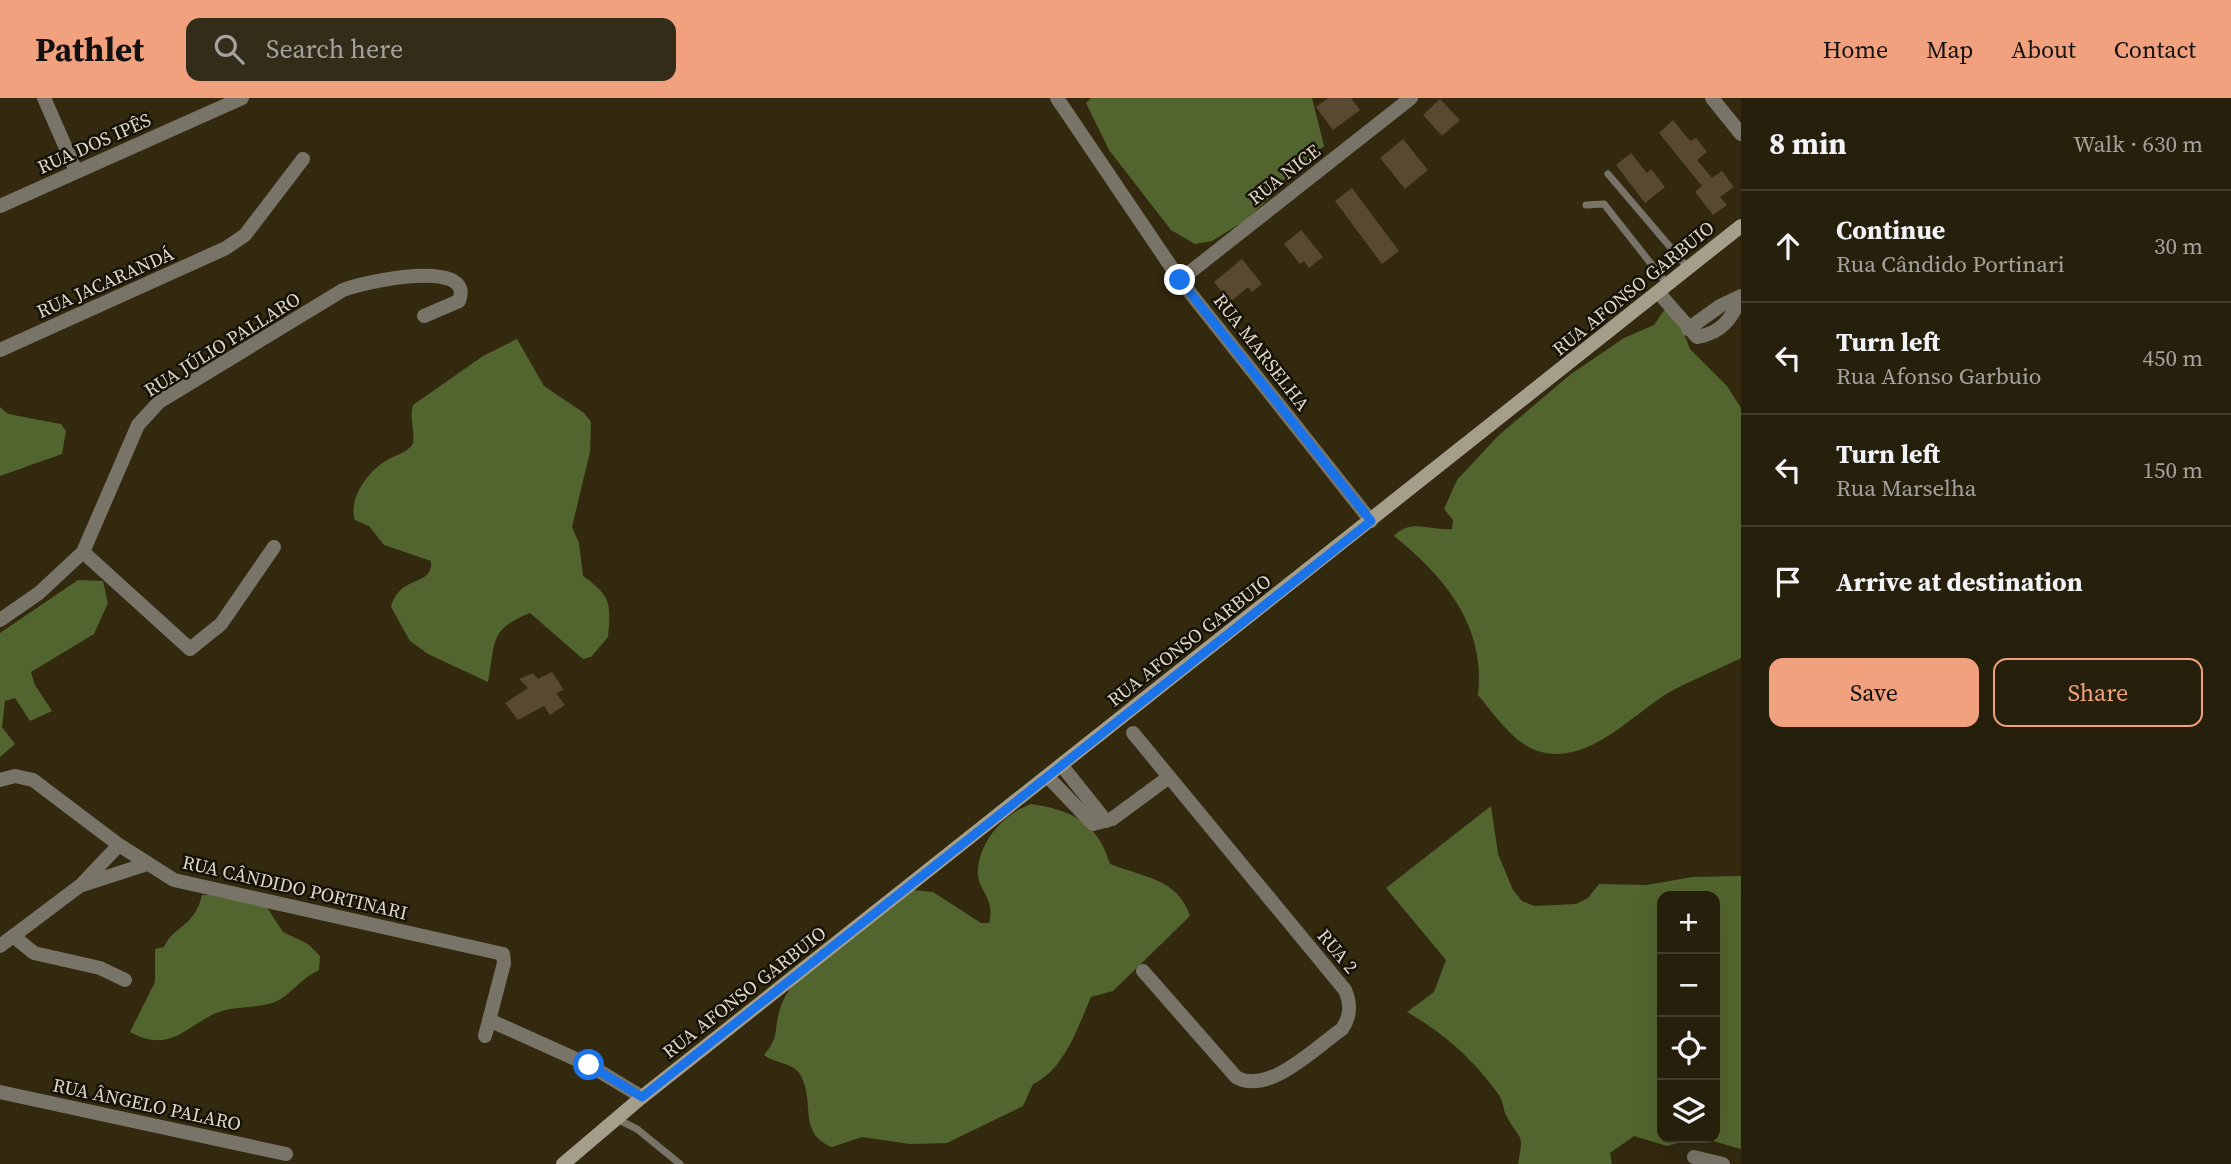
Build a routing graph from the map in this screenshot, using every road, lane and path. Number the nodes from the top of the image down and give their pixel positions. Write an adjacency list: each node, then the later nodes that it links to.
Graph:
1 (44, 98): 8 (street)
2 (242, 98): 8 (street, RUA DOS IPÊS)
3 (1057, 98): 14 (street, RUA MARSELHA)
4 (1412, 98): 14 (street, RUA NICE)
5 (1712, 98): 6 (street)
6 (1741, 134)
7 (303, 159): 18 (street, RUA JACARANDÁ)
8 (76, 171): 11 (street, RUA DOS IPÊS)
9 (1608, 174): 13 (lane)
10 (1586, 205): 15 (lane)
11 (0, 206)
12 (1741, 226): 13 (street, RUA AFONSO GARBUIO)
13 (1688, 268): 15 (street, RUA AFONSO GARBUIO)
14 (1180, 280): 19 (street, RUA MARSELHA)
15 (1663, 288): 16 (street); 19 (street, RUA AFONSO GARBUIO)
16 (1741, 296)
17 (424, 316): 21 (street, RUA JÚLIO PALLARO)
18 (0, 350)
19 (1371, 521): 24 (street, RUA AFONSO GARBUIO)
20 (274, 547): 21 (street)
21 (83, 552): 22 (street, RUA JÚLIO PALLARO)
22 (0, 620)
23 (1133, 733): 26 (street, RUA 2)
24 (1062, 766): 25 (street, RUA AFONSO GARBUIO); 28 (street)
25 (1048, 777): 28 (street); 39 (street, RUA AFONSO GARBUIO)
26 (1169, 777): 28 (street); 34 (street, RUA 2)
27 (0, 780): 29 (street, RUA CÂNDIDO PORTINARI)
28 (1106, 821)
29 (119, 845): 30 (street, RUA CÂNDIDO PORTINARI); 31 (street)
30 (147, 864): 31 (street); 36 (street, RUA CÂNDIDO PORTINARI)
31 (81, 885): 32 (street)
32 (13, 936): 33 (street); 35 (street)
33 (0, 946)
34 (1143, 971)
35 (125, 981)
36 (489, 1020): 37 (street, RUA CÂNDIDO PORTINARI); 39 (street)
37 (485, 1036)
38 (0, 1093): 41 (street, RUA ÂNGELO PALARO)
39 (642, 1097): 40 (street, RUA AFONSO GARBUIO)
40 (617, 1119): 43 (street, RUA AFONSO GARBUIO); 44 (lane)
41 (286, 1154)
42 (1694, 1157): 45 (street)
43 (563, 1164)
44 (680, 1164)
45 (1723, 1164)

